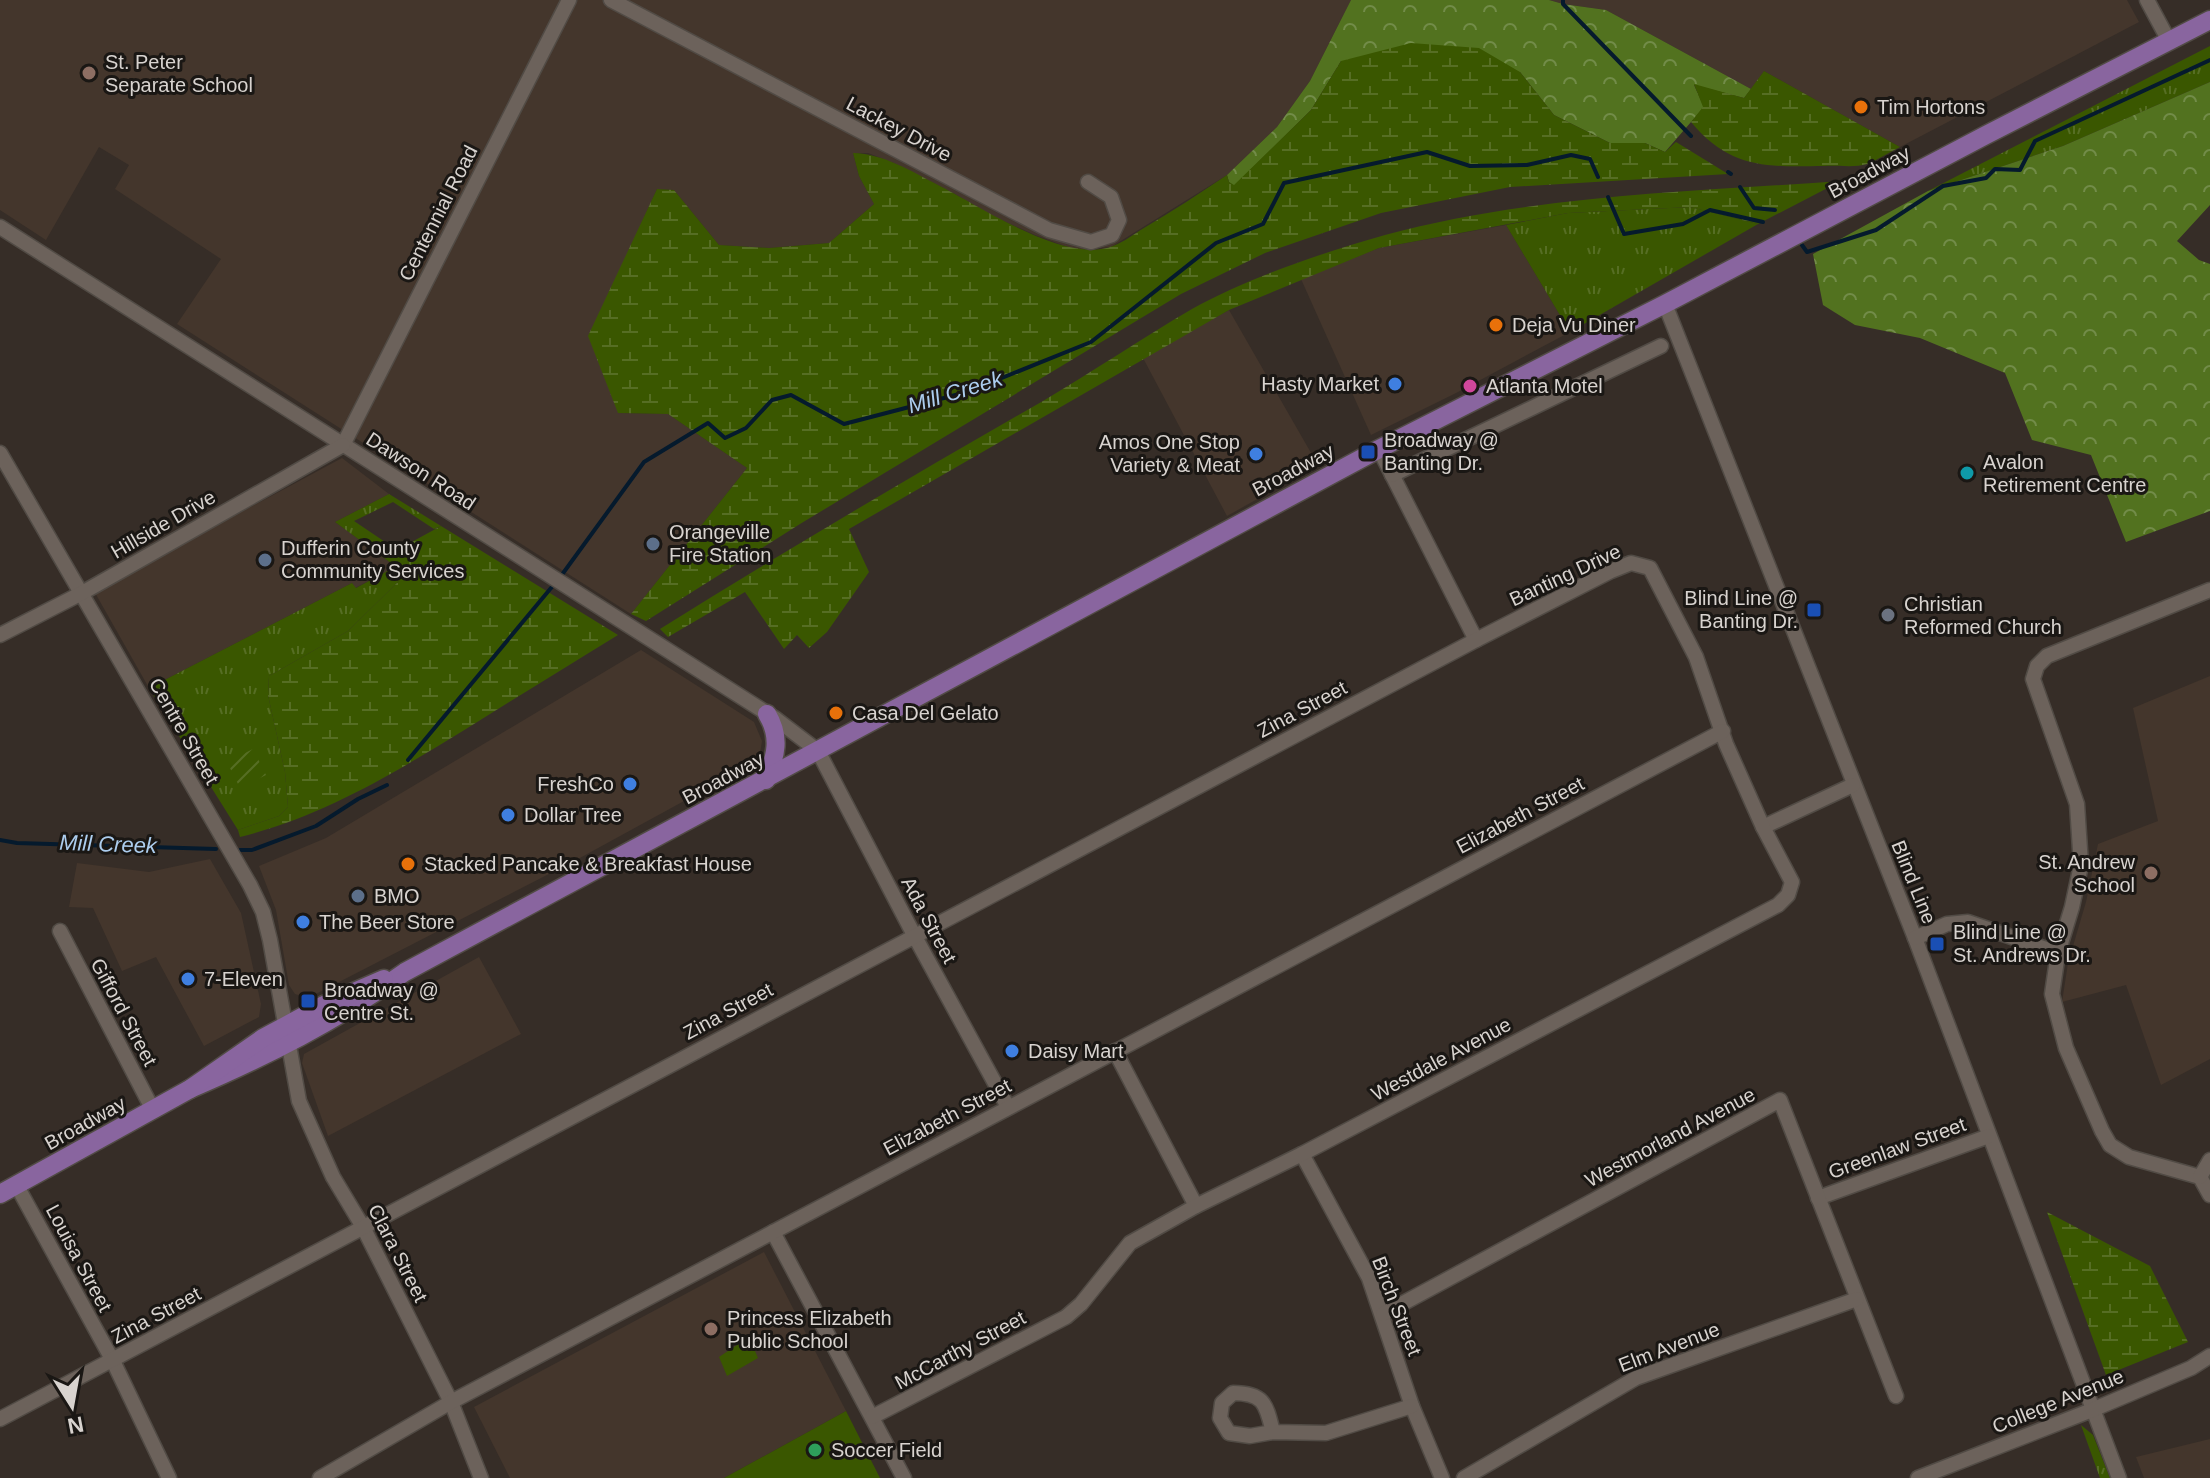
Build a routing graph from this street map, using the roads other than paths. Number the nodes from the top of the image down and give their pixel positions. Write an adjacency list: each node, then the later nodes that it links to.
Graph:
1 (569, 0): 10 (street, Centennial Road)
2 (611, 0): 6 (street, Lackey Drive)
3 (2147, 0): 5 (street)
4 (2210, 20): 5 (main road, Broadway)
5 (2169, 41): 8 (main road, Broadway)
6 (1088, 182)
7 (0, 227): 10 (street, Dawson Road)
8 (1665, 304): 11 (main road, Broadway); 22 (street, Blind Line)
9 (1661, 346): 13 (street)
10 (343, 445): 15 (street, Hillside Drive); 18 (street, Dawson Road)
11 (1379, 449): 13 (street); 20 (main road, Broadway)
12 (0, 454): 15 (street, Centre Street)
13 (1392, 475): 17 (street)
14 (2210, 590): 27 (street)
15 (82, 593): 16 (street, Hillside Drive); 29 (street, Centre Street)
16 (0, 635)
17 (1476, 640): 19 (street, Banting Drive); 25 (street, Zina Street)
18 (767, 714): 20 (street, Dawson Road); 21 (main road)
19 (1723, 731): 23 (street, Banting Drive); 31 (street, Elizabeth Street)
20 (818, 751): 21 (main road, Broadway); 25 (street, Ada Street)
21 (766, 780): 28 (main road, Broadway)
22 (1853, 785): 23 (street); 26 (street, Blind Line)
23 (1763, 827): 36 (street, Westdale Avenue)
24 (60, 931): 34 (street, Gifford Street)
25 (914, 935): 33 (street, Ada Street); 43 (street, Zina Street)
26 (1915, 938): 27 (street); 35 (street, Blind Line)
27 (2058, 953): 38 (street)
28 (405, 972): 29 (main road, Broadway); 30 (main road, Broadway)
29 (287, 1024): 30 (street, Centre Street); 32 (main road, Broadway)
30 (289, 1044): 32 (main road, Broadway); 43 (street, Clara Street)
31 (1115, 1051): 33 (street, Elizabeth Street); 42 (street)
32 (190, 1089): 34 (main road, Broadway)
33 (1008, 1107): 44 (street, Elizabeth Street)
34 (153, 1110): 39 (main road, Broadway)
35 (1989, 1136): 41 (street, Greenlaw Street); 53 (street, Blind Line)
36 (1302, 1154): 42 (street, Westdale Avenue); 46 (street, Birch Street)
37 (2210, 1160): 38 (street)
38 (2200, 1177): 40 (street)
39 (8, 1190): 49 (street, Louisa Street)
40 (2210, 1195)
41 (1818, 1198): 45 (street, Westmorland Avenue); 46 (street, Westmorland Avenue)
42 (1196, 1206): 47 (street, Westdale Avenue)
43 (363, 1227): 49 (street, Zina Street); 51 (street, Clara Street)
44 (773, 1232): 51 (street, Elizabeth Street); 54 (street)
45 (1857, 1299): 50 (street, Westmorland Avenue); 62 (street, Elm Avenue)
46 (1383, 1314): 52 (street, Birch Street)
47 (1066, 1317): 54 (street, McCarthy Street)
48 (2210, 1356): 53 (street, College Avenue)
49 (113, 1361): 55 (street, Zina Street); 57 (street, Louisa Street)
50 (1896, 1396)
51 (451, 1402): 58 (street, Elizabeth Street); 59 (street, Clara Street)
52 (1412, 1406): 56 (street); 61 (street, Birch Street)
53 (2092, 1410): 63 (street, College Avenue); 64 (street, Blind Line)
54 (872, 1417): 60 (street)
55 (0, 1419)
56 (1273, 1432)
57 (169, 1478)
58 (320, 1478)
59 (481, 1478)
60 (904, 1478)
61 (1442, 1478)
62 (1464, 1478)
63 (1918, 1478)
64 (2119, 1478)

